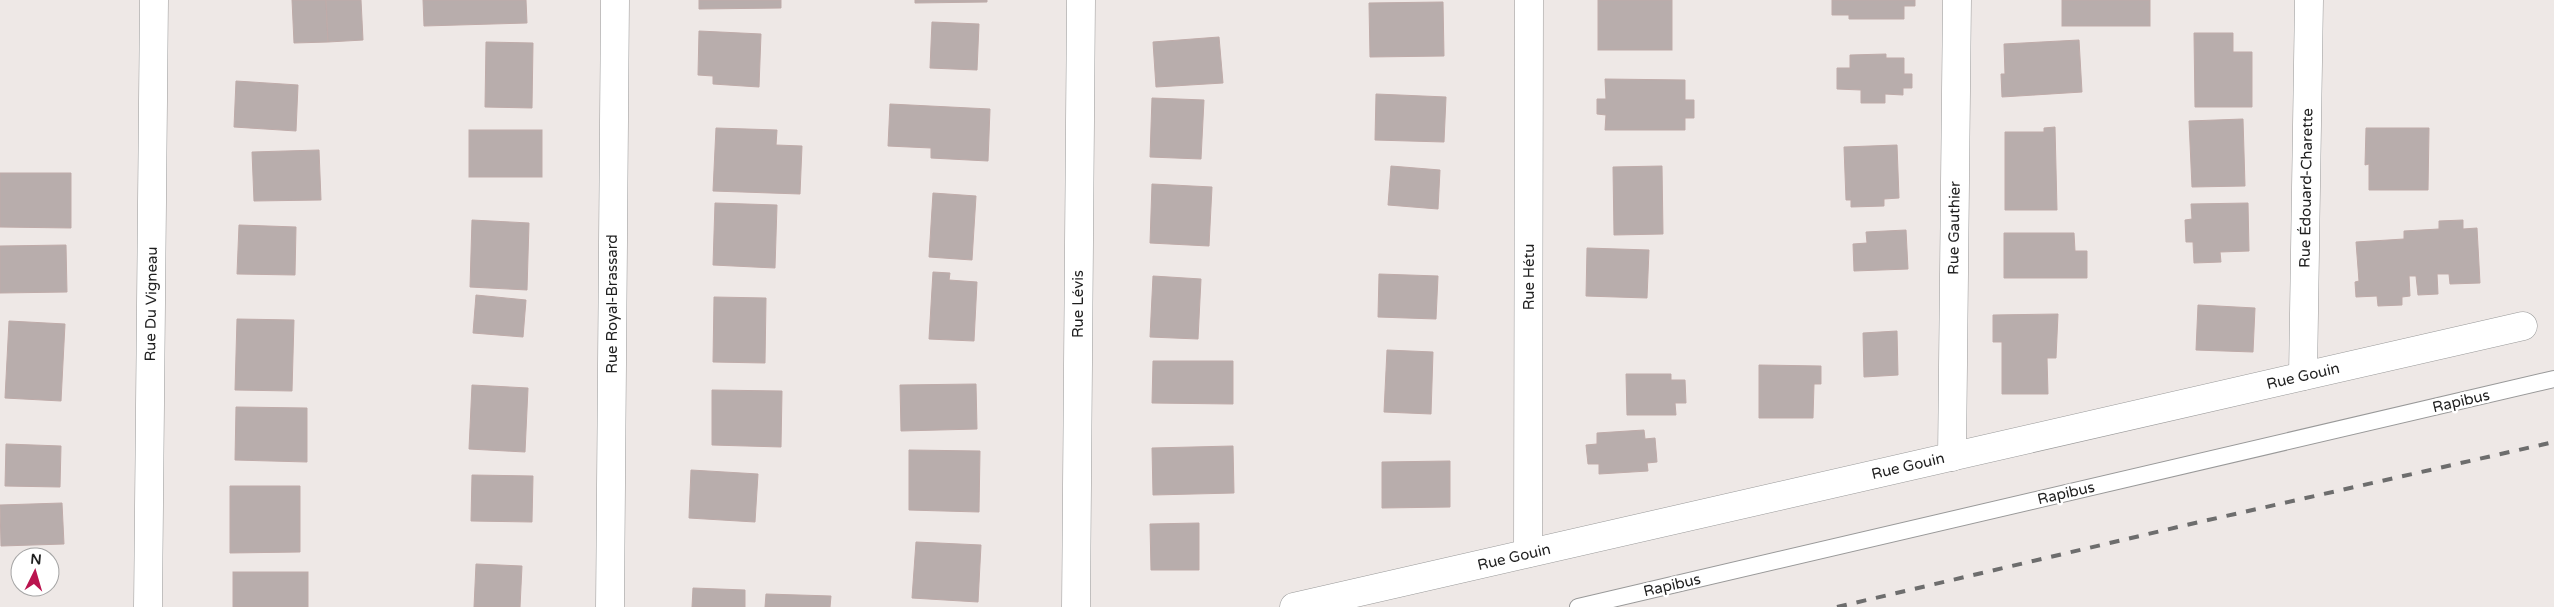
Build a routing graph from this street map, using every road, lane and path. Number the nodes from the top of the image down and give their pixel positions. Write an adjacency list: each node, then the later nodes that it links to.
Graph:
1 (154, 0): 12 (street, Rue Du Vigneau)
2 (615, 0): 13 (street, Rue Royal-Brassard)
3 (1081, 0): 14 (street, Rue Lévis)
4 (1529, 0): 11 (street, Rue Hétu)
5 (1957, 0): 10 (street, Rue Gauthier)
6 (2308, 0): 8 (street, Rue Édouard-Charette)
7 (2523, 326): 8 (street, Rue Gouin)
8 (2303, 376): 10 (street, Rue Gouin)
9 (2554, 379): 16 (lane, Rapibus)
10 (1952, 456): 11 (street, Rue Gouin)
11 (1528, 553): 15 (street, Rue Gouin)
12 (148, 607)
13 (610, 607)
14 (1076, 607)
15 (1294, 607)
16 (1578, 607)

